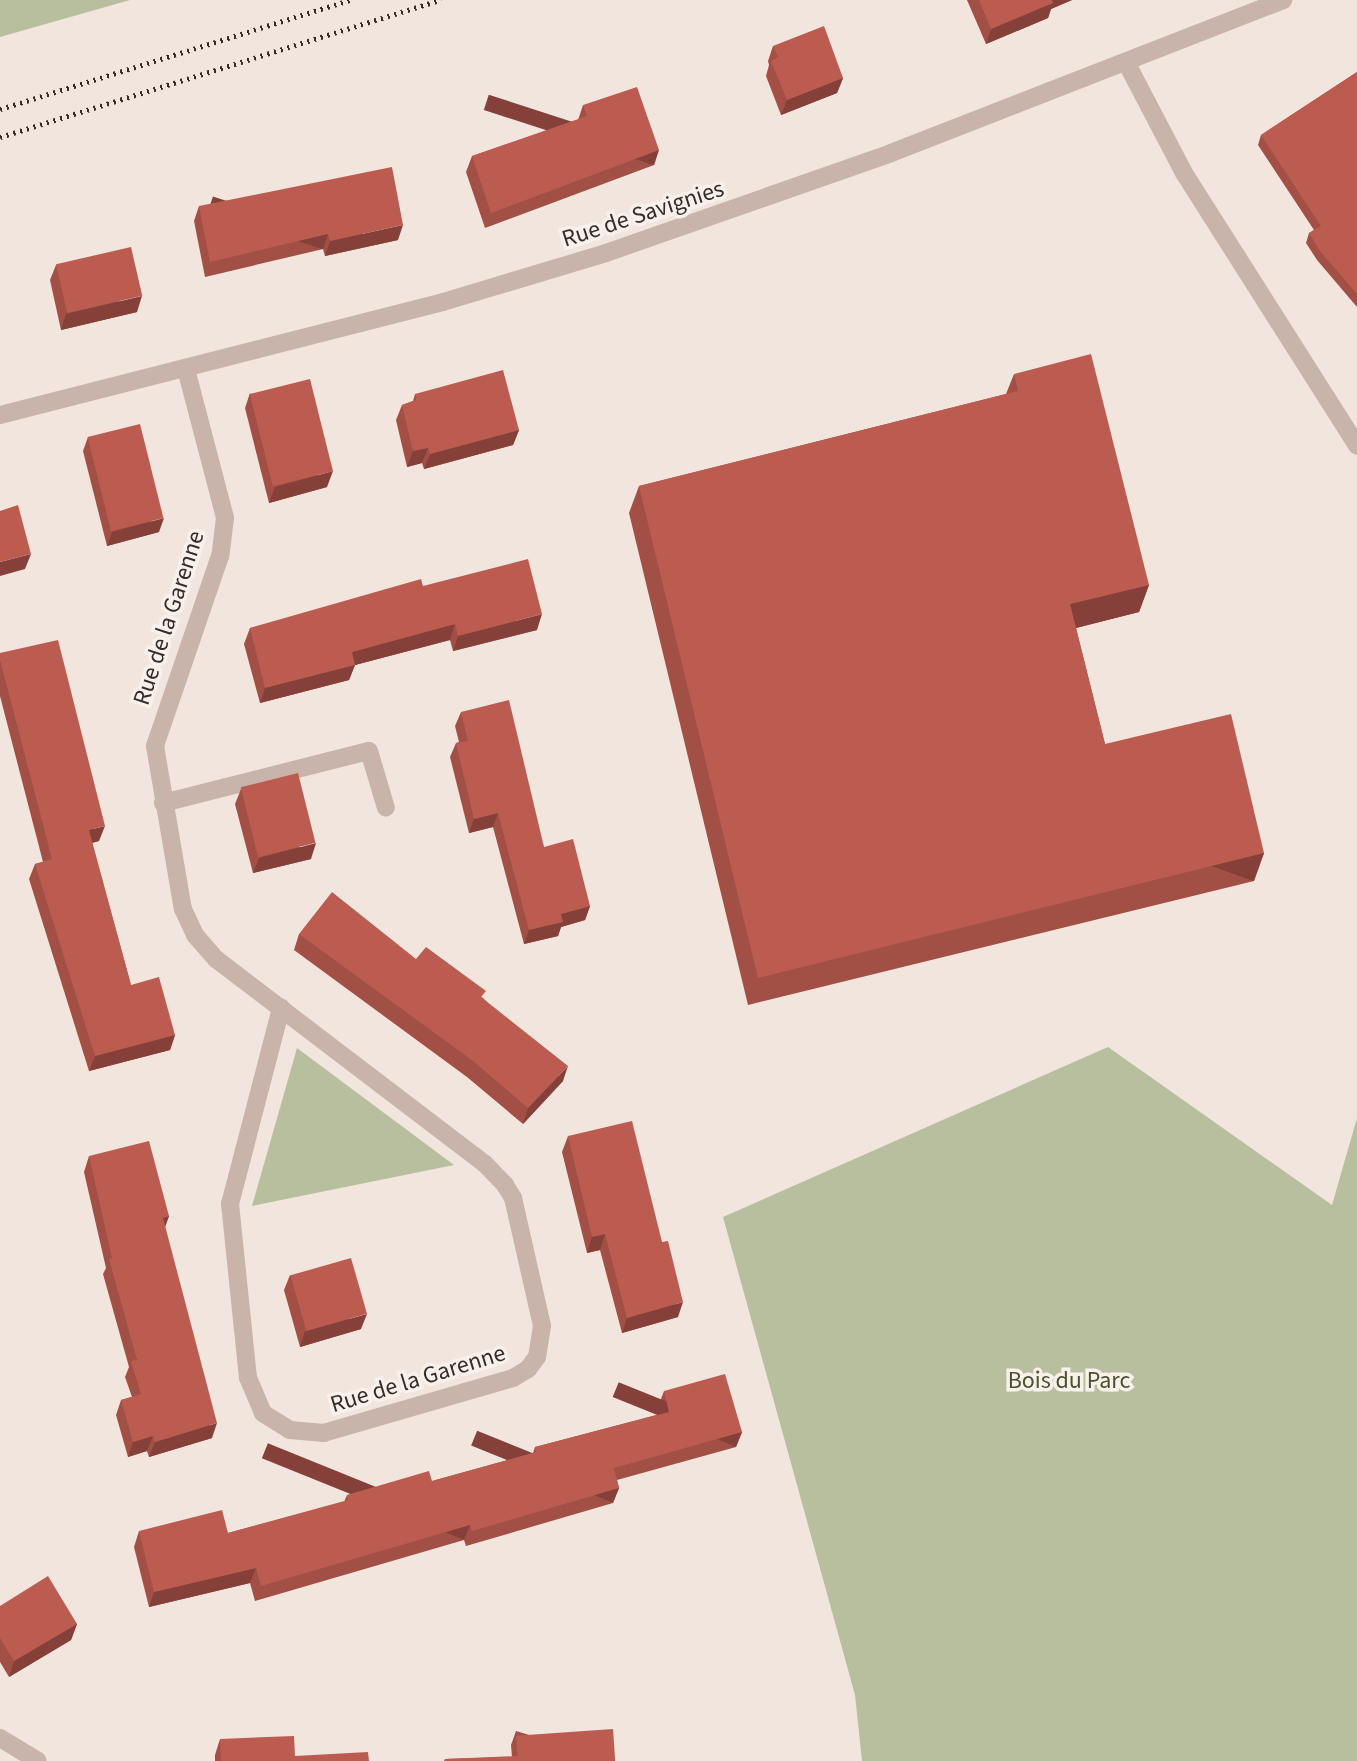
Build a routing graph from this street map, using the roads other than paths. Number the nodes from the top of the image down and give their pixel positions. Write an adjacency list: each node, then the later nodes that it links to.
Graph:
1 (1283, 0): 2 (street, Rue de Savignies)
2 (1126, 62): 3 (street, Rue de Savignies); 5 (street)
3 (187, 369): 4 (street, Rue de Savignies); 6 (street, Rue de la Garenne)
4 (0, 415)
5 (1357, 446)
6 (163, 803): 7 (street); 8 (street, Rue de la Garenne)
7 (386, 808)
8 (281, 1008): 8 (street, Rue de la Garenne)
9 (0, 1738): 10 (street)
10 (38, 1761)

